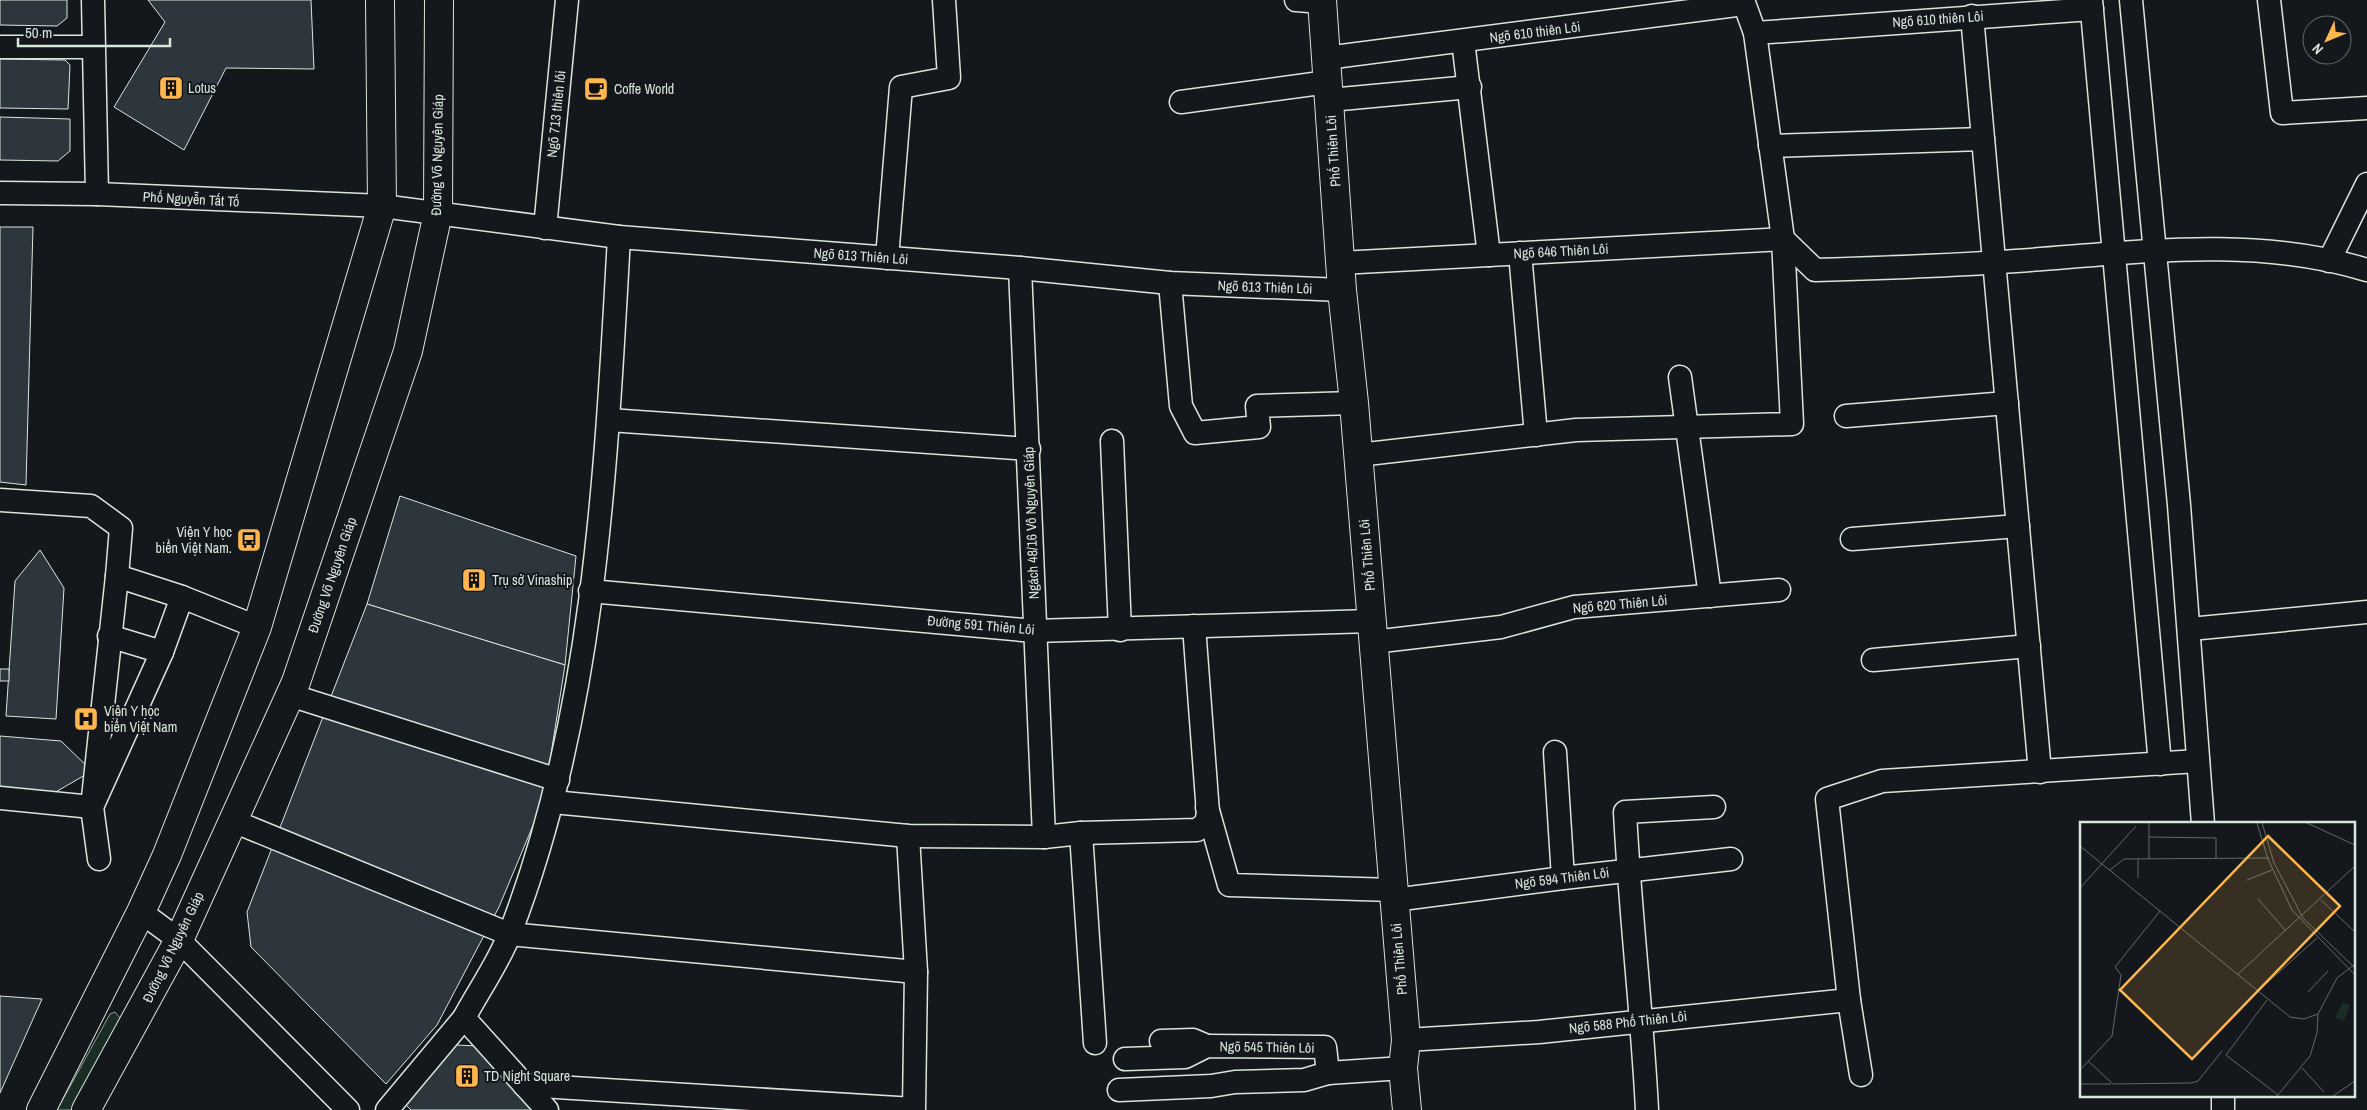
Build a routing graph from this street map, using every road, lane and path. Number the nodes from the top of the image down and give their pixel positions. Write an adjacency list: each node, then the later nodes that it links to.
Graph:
1 (93, 0): 15 (street)
2 (380, 0): 25 (main road)
3 (439, 0): 26 (main road, Đường Võ Nguyên Giáp)
4 (567, 0): 27 (street, Ngõ 713 thiên lôi)
5 (944, 0): 34 (street)
6 (2131, 0): 30 (street)
7 (2269, 0): 19 (street)
8 (1313, 1): 16 (main road, Phố Thiên Lôi)
9 (1743, 2): 12 (street); 13 (street, Ngõ 610 thiên Lôi)
10 (2092, 4): 11 (street, Ngõ 610 thiên Lôi); 32 (street)
11 (1972, 16): 12 (street, Ngõ 610 thiên Lôi); 20 (street)
12 (1755, 33): 21 (street)
13 (1463, 41): 16 (street, Ngõ 610 thiên Lôi); 17 (street)
14 (0, 47): 15 (street)
15 (93, 47): 24 (street)
16 (1328, 80): 17 (street); 18 (street); 36 (main road, Phố Thiên Lôi)
17 (1470, 87): 33 (street)
18 (1181, 102)
19 (2367, 108)
20 (1983, 139): 21 (street); 37 (street)
21 (1770, 146): 29 (street)
22 (2367, 184): 35 (street)
23 (0, 193): 24 (street, Phố Nguyễn Tất Tố)
24 (97, 194): 25 (street, Phố Nguyễn Tất Tố)
25 (382, 206): 26 (street, Ngõ 613 Thiên Lôi); 62 (main road)
26 (438, 213): 27 (street, Ngõ 613 Thiên Lôi); 71 (main road, Đường Võ Nguyên Giáp)
27 (545, 228): 28 (street, Ngõ 613 Thiên Lôi)
28 (619, 237): 34 (street, Ngõ 613 Thiên Lôi); 46 (street)
29 (1783, 239): 31 (street, Ngõ 646 Thiên Lôi); 37 (street); 47 (street)
30 (2156, 250): 32 (street); 35 (street); 63 (street)
31 (1520, 253): 33 (street, Ngõ 646 Thiên Lôi); 48 (street)
32 (2115, 254): 37 (street); 74 (street)
33 (1489, 255): 36 (street, Ngõ 646 Thiên Lôi)
34 (887, 258): 38 (street, Ngõ 613 Thiên Lôi)
35 (2329, 261): 39 (street)
36 (1340, 263): 41 (main road, Phố Thiên Lôi)
37 (1994, 263): 44 (street)
38 (1020, 268): 40 (street, Ngõ 613 Thiên Lôi); 50 (street, Ngách 48/16 Vô Nguyên Giáp)
39 (2367, 270)
40 (1170, 283): 41 (street, Ngõ 613 Thiên Lôi); 43 (street)
41 (1342, 290): 43 (main road, Phố Thiên Lôi)
42 (1680, 377): 47 (street)
43 (1354, 403): 51 (main road, Phố Thiên Lôi)
44 (2008, 403): 45 (street); 53 (street)
45 (1846, 416)
46 (609, 420): 50 (street); 57 (street)
47 (1687, 429): 48 (street); 58 (street)
48 (1536, 436): 51 (street)
49 (1112, 441): 64 (street)
50 (1029, 448): 65 (street, Ngách 48/16 Vô Nguyên Giáp)
51 (1358, 456): 66 (main road, Phố Thiên Lôi)
52 (0, 500): 55 (street)
53 (2018, 526): 54 (street); 68 (street)
54 (1852, 539)
55 (117, 576): 59 (street); 67 (street)
56 (1779, 590): 58 (street, Ngõ 620 Thiên Lôi)
57 (590, 591): 65 (street, Đường 591 Thiên Lôi); 76 (street)
58 (1710, 596): 66 (street, Ngõ 620 Thiên Lôi)
59 (182, 597): 62 (street); 69 (street)
60 (2367, 612): 63 (street)
61 (1194, 626): 64 (street, Đường 591 Thiên Lôi); 66 (street, Đường 591 Thiên Lôi); 79 (street)
62 (257, 627): 91 (main road)
63 (2190, 629): 73 (street)
64 (1120, 630): 65 (street, Đường 591 Thiên Lôi)
65 (1034, 631): 85 (street, Ngách 48/16 Vô Nguyên Giáp)
66 (1373, 632): 90 (main road, Phố Thiên Lôi)
67 (109, 636): 69 (street); 78 (street)
68 (2029, 646): 70 (street); 75 (street)
69 (162, 652): 78 (street)
70 (1873, 660)
71 (290, 695): 76 (street); 81 (main road, Đường Võ Nguyên Giáp)
72 (1555, 752): 89 (street)
73 (2198, 760): 74 (street); 82 (street)
74 (2160, 764): 75 (street)
75 (2040, 772): 95 (street)
76 (555, 791): 84 (street); 92 (street)
77 (0, 798): 78 (street)
78 (92, 807): 86 (street)
79 (1208, 807): 83 (street); 90 (street, Ngõ 594 Thiên Lôi)
80 (1714, 807): 88 (street)
81 (233, 821): 92 (street); 93 (main road, Đường Võ Nguyên Giáp)
82 (2203, 822)
83 (1081, 832): 85 (street); 100 (street)
84 (908, 836): 85 (street); 94 (street)
85 (1044, 837)
86 (99, 859)
87 (1731, 859): 88 (street, Ngõ 594 Thiên Lôi)
88 (1628, 870): 89 (street, Ngõ 594 Thiên Lôi); 97 (street)
89 (1563, 878): 90 (street, Ngõ 594 Thiên Lôi)
90 (1393, 895): 98 (main road, Phố Thiên Lôi)
91 (141, 912): 93 (street); 108 (main road)
92 (510, 934): 94 (street); 96 (street)
93 (179, 940): 109 (main road, Đường Võ Nguyên Giáp); 110 (street)
94 (916, 972): 106 (street)
95 (1849, 1000): 97 (street, Ngõ 588 Phố Thiên Lôi); 105 (street)
96 (464, 1018): 106 (street); 111 (street)
97 (1642, 1020): 98 (street, Ngõ 588 Phố Thiên Lôi); 114 (street)
98 (1406, 1040): 103 (main road, Phố Thiên Lôi)
99 (1161, 1041): 101 (street)
100 (1095, 1043)
101 (1207, 1046): 102 (street, Ngõ 545 Thiên Lôi); 104 (street, Ngõ 545 Thiên Lôi)
102 (1125, 1059)
103 (1404, 1068): 104 (street, Ngõ 545 Thiên Lôi); 113 (main road, Phố Thiên Lôi)
104 (1328, 1072): 107 (street, Ngõ 545 Thiên Lôi)
105 (1861, 1075)
106 (524, 1085): 112 (street)
107 (1119, 1090)
108 (42, 1110)
109 (86, 1110)
110 (348, 1110)
111 (387, 1110)
112 (547, 1110)
113 (1407, 1110)
114 (1647, 1110)

